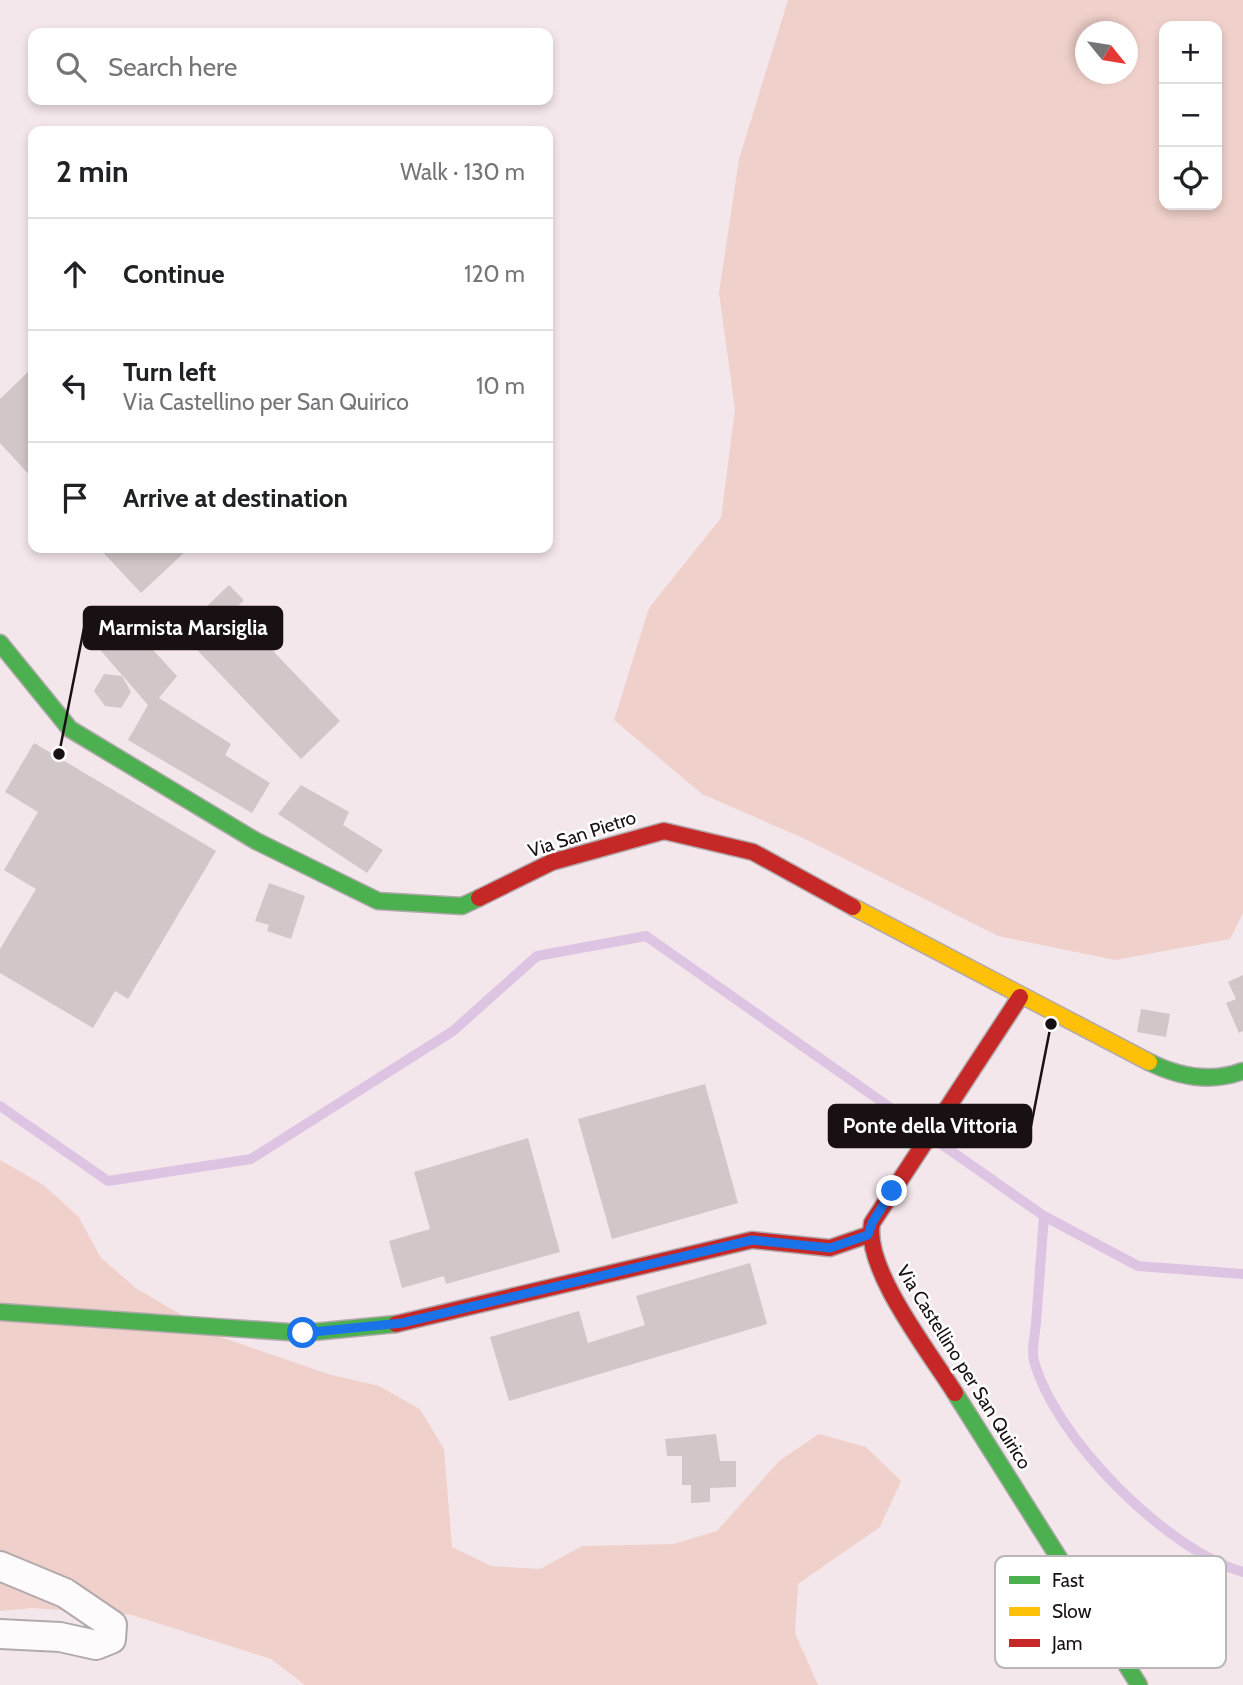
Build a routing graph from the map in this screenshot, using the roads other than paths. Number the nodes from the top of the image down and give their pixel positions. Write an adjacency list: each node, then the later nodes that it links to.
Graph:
1 (0, 643): 2 (street, Via San Pietro)
2 (1020, 997): 3 (street, Via San Pietro); 4 (street)
3 (1243, 1071)
4 (868, 1235): 5 (street); 6 (street, Via Castellino per San Quirico)
5 (0, 1312)
6 (1057, 1556)
7 (0, 1566): 8 (street)
8 (0, 1634)
9 (1128, 1668): 10 (street, Via Castellino per San Quirico)
10 (1139, 1685)

